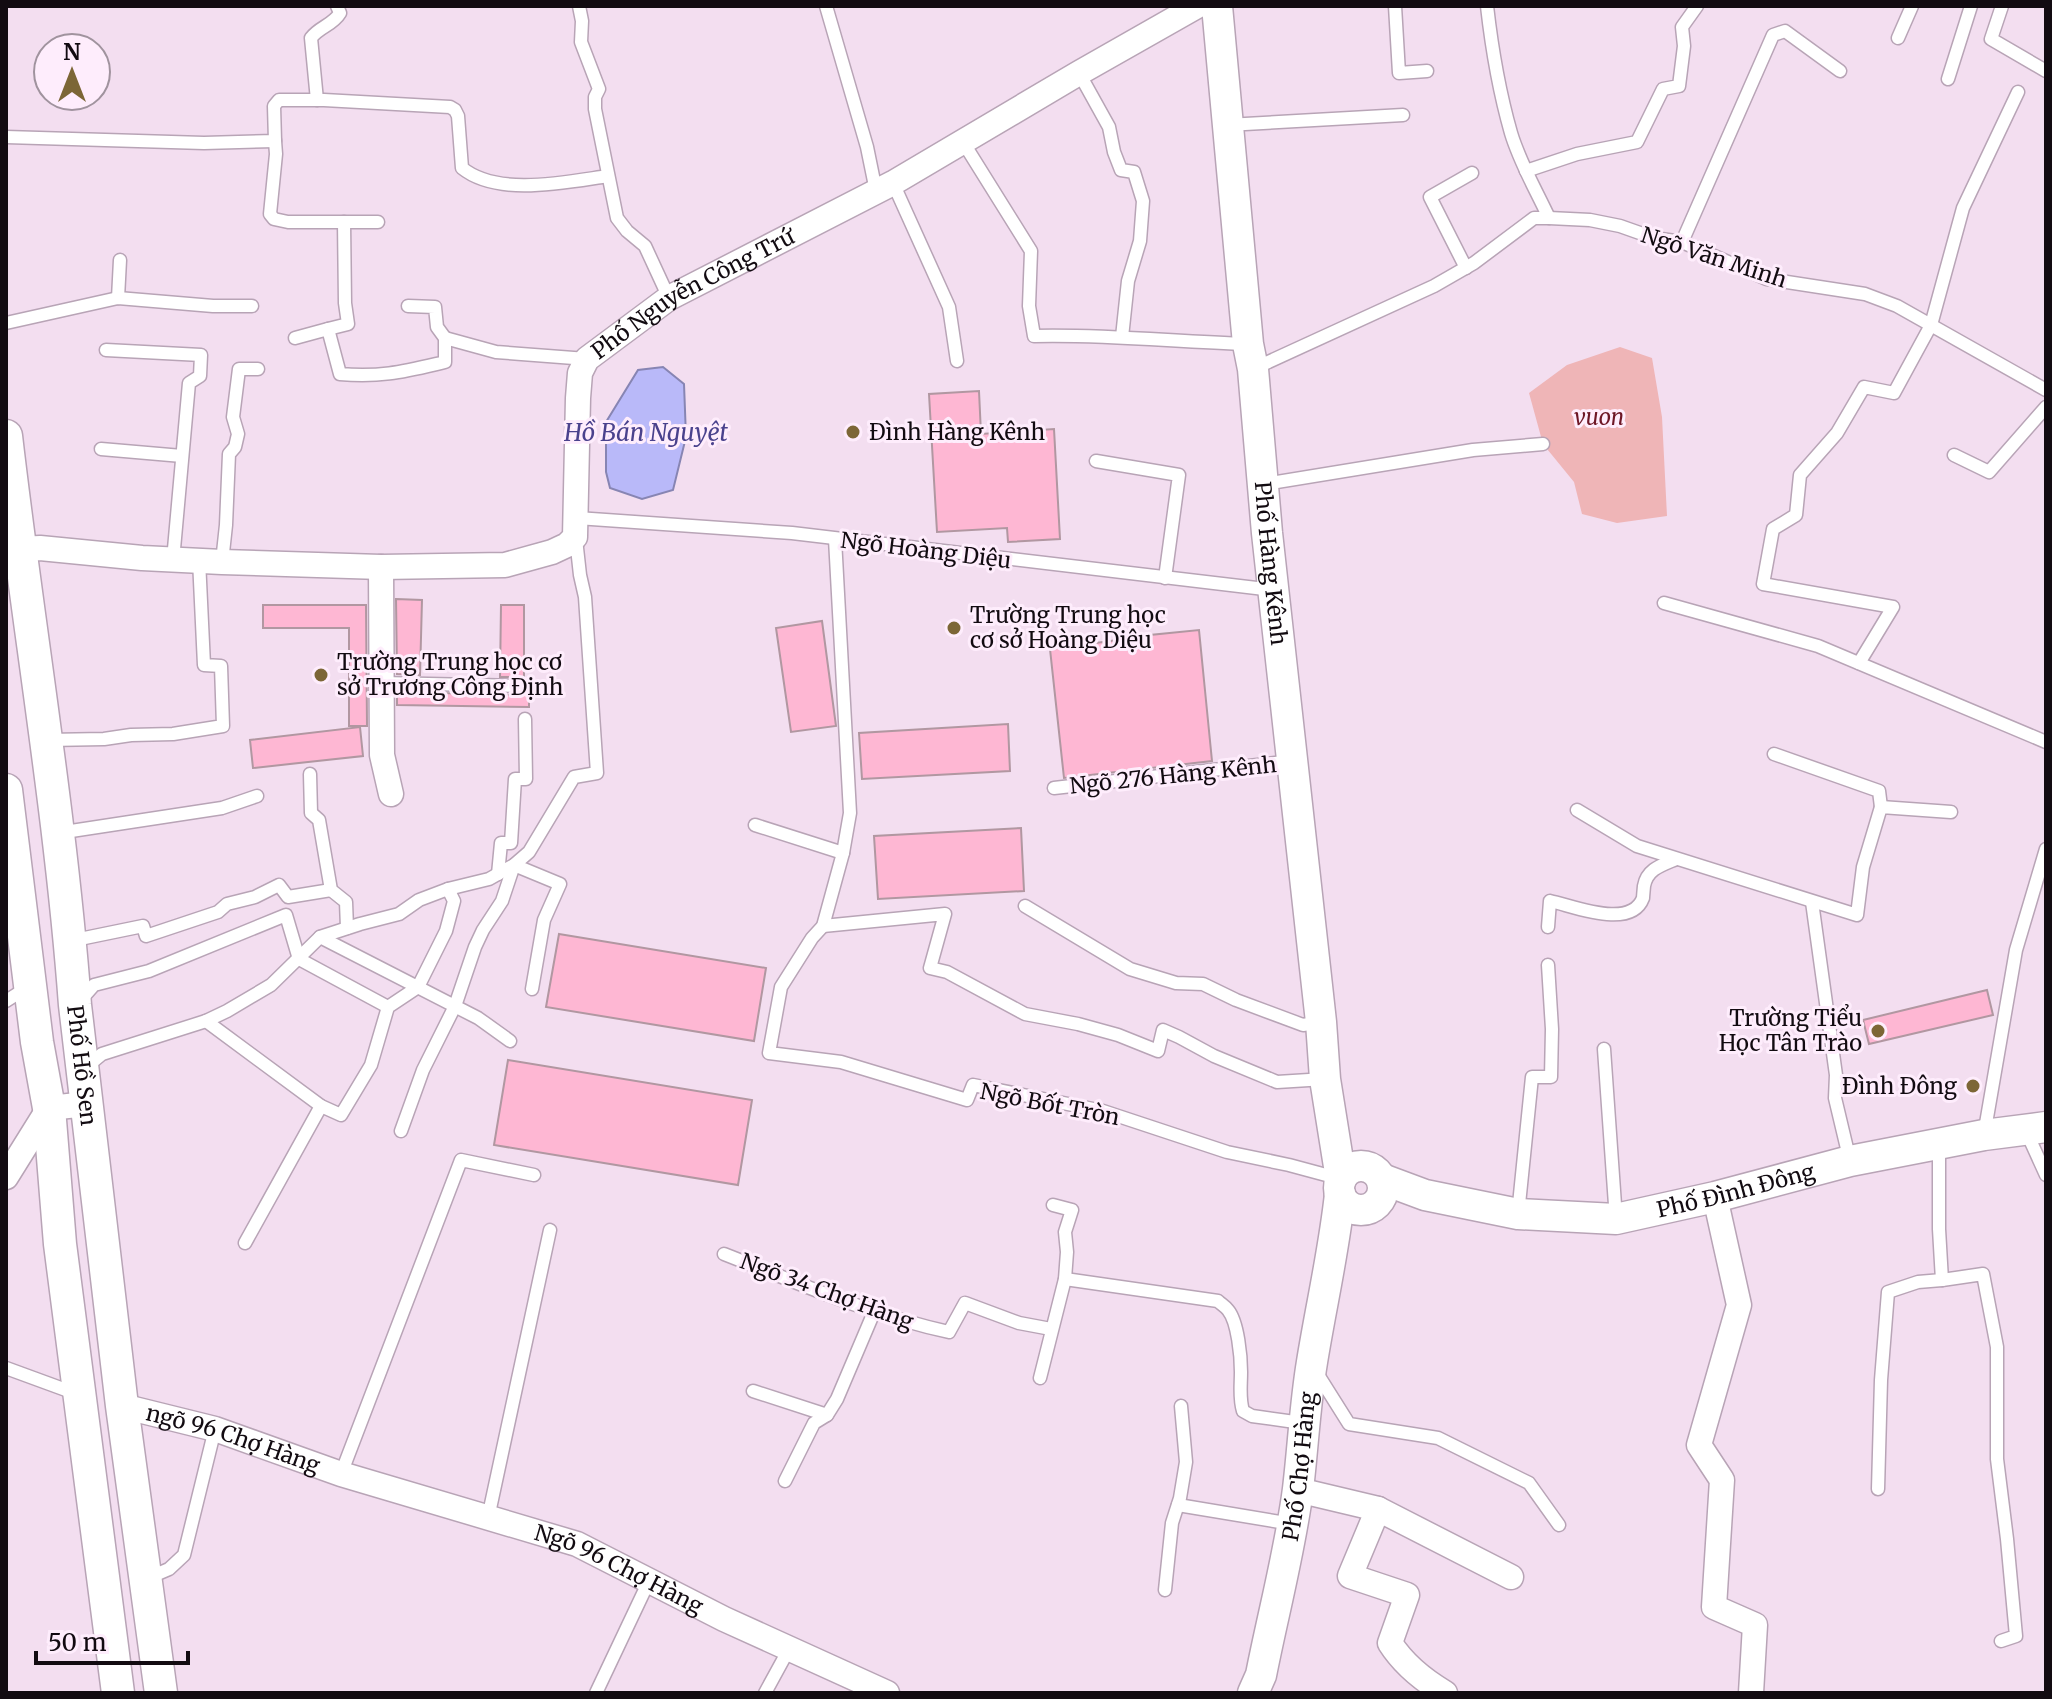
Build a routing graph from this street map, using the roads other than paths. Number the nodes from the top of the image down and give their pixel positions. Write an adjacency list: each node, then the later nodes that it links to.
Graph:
1 (337, 6): 19 (lane)
2 (579, 6): 27 (lane)
3 (826, 6): 28 (lane)
4 (1197, 6): 16 (street, Phố Nguyễn Công Trứ)
5 (1217, 6): 21 (street, Phố Hàng Kênh)
6 (1395, 6): 13 (lane)
7 (1487, 6): 25 (lane)
8 (1697, 6): 25 (lane)
9 (1912, 6): 12 (lane)
10 (1971, 6): 17 (lane)
11 (2002, 6): 15 (lane)
12 (1898, 38)
13 (1427, 71)
14 (1840, 71): 32 (lane)
15 (2046, 71)
16 (1079, 73): 24 (street, Phố Nguyễn Công Trứ); 42 (lane)
17 (1948, 79)
18 (2018, 92): 40 (lane)
19 (317, 100): 23 (lane); 27 (lane)
20 (1403, 115): 21 (lane)
21 (1227, 125): 46 (street, Phố Hàng Kênh)
22 (6, 137): 23 (lane)
23 (275, 141): 30 (lane)
24 (963, 142): 28 (street, Phố Nguyễn Công Trứ); 42 (lane)
25 (1526, 171): 29 (lane)
26 (1472, 173): 34 (lane)
27 (608, 176): 36 (lane)
28 (885, 187): 36 (street, Phố Nguyễn Công Trứ); 48 (lane)
29 (1549, 218): 32 (lane, Ngõ Văn Minh); 34 (lane, Ngõ Văn Minh)
30 (344, 222): 31 (lane); 41 (lane)
31 (378, 222)
32 (1682, 242): 40 (lane, Ngõ Văn Minh)
33 (120, 260): 35 (lane)
34 (1466, 268): 46 (lane, Ngõ Văn Minh)
35 (118, 298): 37 (lane); 39 (lane)
36 (669, 298): 47 (street, Phố Nguyễn Công Trứ)
37 (252, 306)
38 (408, 306): 44 (lane)
39 (6, 323)
40 (1931, 325): 50 (lane, Ngõ Văn Minh); 68 (lane)
41 (328, 329): 43 (lane); 44 (lane)
42 (1122, 337): 46 (lane)
43 (295, 338)
44 (445, 338): 47 (lane)
45 (106, 350): 56 (lane)
46 (1250, 356): 58 (street, Phố Hàng Kênh)
47 (587, 359): 59 (street, Phố Nguyễn Công Trứ)
48 (957, 361)
49 (258, 369): 63 (lane)
50 (2046, 390)
51 (2046, 407): 55 (lane)
52 (6, 436): 61 (main road, Phố Hồ Sen)
53 (1543, 444): 58 (lane)
54 (101, 449): 56 (lane)
55 (1954, 455)
56 (182, 456): 62 (lane)
57 (1096, 461): 65 (lane)
58 (1262, 484): 66 (street, Phố Hàng Kênh)
59 (576, 527): 60 (lane, Ngõ Hoàng Diệu); 64 (street); 90 (lane)
60 (835, 539): 65 (lane, Ngõ Hoàng Diệu); 87 (lane, Ngõ Bốt Tròn)
61 (19, 549): 62 (street); 72 (main road, Phố Hồ Sen)
62 (173, 560): 63 (street)
63 (210, 561): 64 (street); 72 (lane)
64 (381, 567): 69 (street)
65 (1165, 578): 66 (lane, Ngõ Hoàng Diệu)
66 (1273, 590): 75 (street, Phố Hàng Kênh)
67 (1664, 603): 68 (lane)
68 (1859, 663): 73 (lane)
69 (382, 683): 70 (lane); 79 (street)
70 (523, 686)
71 (525, 719): 91 (lane)
72 (45, 740): 85 (main road, Phố Hồ Sen)
73 (2046, 742)
74 (1774, 754): 81 (lane)
75 (1292, 761): 77 (lane, Ngõ 276 Hàng Kênh); 110 (street, Phố Hàng Kênh)
76 (310, 774): 93 (lane)
77 (1054, 788)
78 (6, 790): 88 (main road, Phố Hồ Sen)
79 (391, 794)
80 (257, 796): 85 (lane)
81 (1881, 807): 83 (lane); 94 (lane)
82 (1577, 810): 89 (lane)
83 (1951, 812)
84 (755, 825): 87 (lane)
85 (58, 833): 100 (main road, Phố Hồ Sen)
86 (2046, 849): 120 (lane)
87 (843, 853): 96 (lane, Ngõ Bốt Tròn)
88 (10, 856): 105 (main road, Phố Hồ Sen)
89 (1676, 859): 94 (lane); 97 (lane)
90 (514, 865): 91 (lane); 104 (lane); 107 (lane)
91 (498, 874): 92 (lane)
92 (448, 889): 98 (lane); 103 (lane)
93 (331, 890): 98 (lane); 100 (lane)
94 (1812, 902): 122 (lane)
95 (1025, 906): 110 (lane)
96 (823, 926): 114 (lane); 126 (lane, Ngõ Bốt Tròn)
97 (1548, 927)
98 (347, 928): 99 (lane)
99 (320, 937): 101 (lane); 103 (lane)
100 (70, 941): 106 (main road, Phố Hồ Sen)
101 (299, 959): 106 (lane); 108 (lane); 109 (lane)
102 (1548, 965): 129 (lane)
103 (418, 987): 107 (lane); 108 (lane)
104 (532, 989)
105 (18, 994): 117 (main road, Phố Hồ Sen)
106 (75, 1005): 113 (main road, Phố Hồ Sen)
107 (455, 1006): 111 (lane); 119 (lane)
108 (388, 1007): 116 (lane)
109 (206, 1021): 113 (lane); 116 (lane)
110 (1321, 1022): 114 (street, Phố Hàng Kênh)
111 (510, 1041)
112 (1604, 1049): 130 (lane)
113 (83, 1070): 115 (main road, Phố Hồ Sen)
114 (1325, 1079): 126 (street, Phố Hàng Kênh)
115 (87, 1104): 117 (street); 143 (main road, Phố Hồ Sen)
116 (321, 1106): 132 (lane)
117 (49, 1108): 125 (street); 142 (main road, Phố Hồ Sen)
118 (2036, 1128): 120 (street, Phố Đình Đông); 124 (lane)
119 (401, 1131)
120 (1984, 1135): 121 (street, Phố Đình Đông)
121 (1939, 1144): 122 (street, Phố Đình Đông); 135 (lane)
122 (1850, 1161): 127 (street, Phố Đình Đông)
123 (534, 1175): 148 (lane)
124 (2046, 1175)
125 (6, 1177)
126 (1360, 1188): 129 (street, Phố Đình Đông); 138 (street, Phố Chợ Hàng)
127 (1715, 1197): 130 (street, Phố Đình Đông); 170 (street)
128 (1053, 1205): 134 (lane)
129 (1518, 1214): 130 (street, Phố Đình Đông)
130 (1616, 1219)
131 (550, 1230): 154 (lane)
132 (245, 1243)
133 (724, 1254): 136 (lane, Ngõ 34 Chợ Hàng)
134 (1065, 1279): 137 (lane); 146 (lane)
135 (1942, 1280): 150 (lane); 161 (lane)
136 (874, 1312): 137 (lane, Ngõ 34 Chợ Hàng); 145 (lane)
137 (1051, 1329): 140 (lane)
138 (1312, 1364): 146 (street, Phố Chợ Hàng); 156 (lane)
139 (6, 1368): 142 (lane)
140 (1040, 1378)
141 (753, 1391): 145 (lane)
142 (80, 1395): 164 (main road, Phố Hồ Sen)
143 (122, 1406): 147 (street, ngõ 96 Chợ Hàng); 158 (main road, Phố Hồ Sen)
144 (1181, 1406): 152 (lane)
145 (827, 1415): 149 (lane)
146 (1303, 1424): 151 (street, Phố Chợ Hàng)
147 (215, 1429): 148 (street, ngõ 96 Chợ Hàng); 158 (lane)
148 (341, 1474): 154 (street, Ngõ 96 Chợ Hàng)
149 (785, 1481)
150 (1878, 1489)
151 (1298, 1490): 153 (street); 155 (street, Phố Chợ Hàng)
152 (1178, 1505): 155 (lane); 160 (lane)
153 (1378, 1509): 157 (street); 169 (street)
154 (488, 1518): 159 (street, Ngõ 96 Chợ Hàng)
155 (1292, 1524): 168 (street, Phố Chợ Hàng)
156 (1559, 1525)
157 (1511, 1577)
158 (147, 1578): 165 (main road, Phố Hồ Sen)
159 (649, 1581): 162 (street, Ngõ 96 Chợ Hàng); 166 (lane)
160 (1165, 1590)
161 (2001, 1641)
162 (789, 1649): 163 (street, Ngõ 96 Chợ Hàng); 167 (lane)
163 (879, 1692)
164 (118, 1693)
165 (161, 1693)
166 (596, 1693)
167 (765, 1693)
168 (1253, 1693)
169 (1445, 1693)
170 (1751, 1693)

